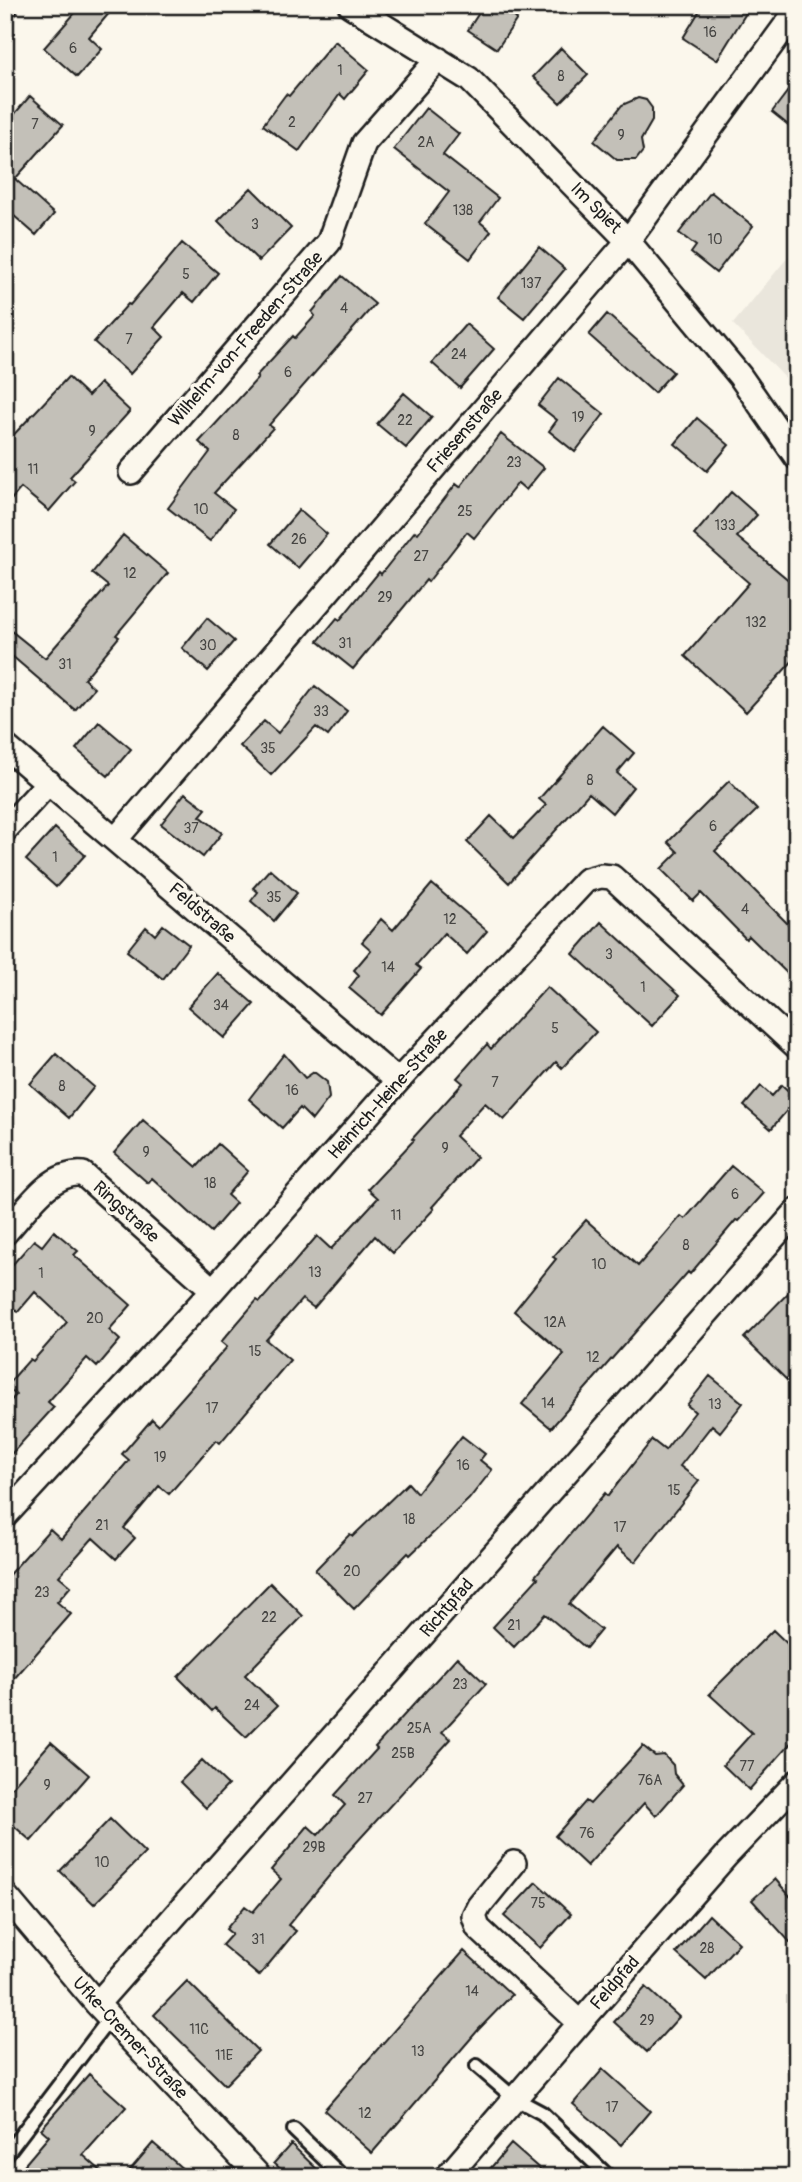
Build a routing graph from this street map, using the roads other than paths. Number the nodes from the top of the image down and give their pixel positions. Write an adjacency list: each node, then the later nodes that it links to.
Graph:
1 (350, 5): 3 (street, Im Spiet)
2 (797, 10): 4 (street, Friesenstraße)
3 (438, 59): 4 (street, Im Spiet); 6 (street, Wilhelm-von-Freeden-Straße)
4 (628, 241): 5 (street, Im Spiet); 10 (street, Friesenstraße)
5 (797, 458)
6 (131, 472)
7 (5, 746): 8 (street, Feldstraße)
8 (49, 782): 9 (street); 10 (street, Feldstraße)
9 (5, 830)
10 (116, 839): 12 (street, Feldstraße)
11 (797, 1046): 12 (street, Heinrich-Heine-Straße)
12 (398, 1081): 15 (street, Heinrich-Heine-Straße)
13 (797, 1211): 20 (street, Richtpfad)
14 (5, 1233): 15 (street, Ringstraße)
15 (213, 1290): 16 (street, Heinrich-Heine-Straße)
16 (8, 1508)
17 (797, 1782): 21 (street, Feldpfad)
18 (514, 1863): 21 (street, Feldpfad)
19 (5, 1895): 20 (street, Ufke-Cremer-Straße)
20 (103, 2011): 25 (lane); 26 (street, Ufke-Cremer-Straße)
21 (580, 2023): 23 (street)
22 (477, 2066): 23 (lane)
23 (514, 2098): 28 (street); 29 (lane)
24 (294, 2130): 27 (lane)
25 (5, 2156)
26 (260, 2177)
27 (343, 2177)
28 (447, 2177)
29 (609, 2177)

